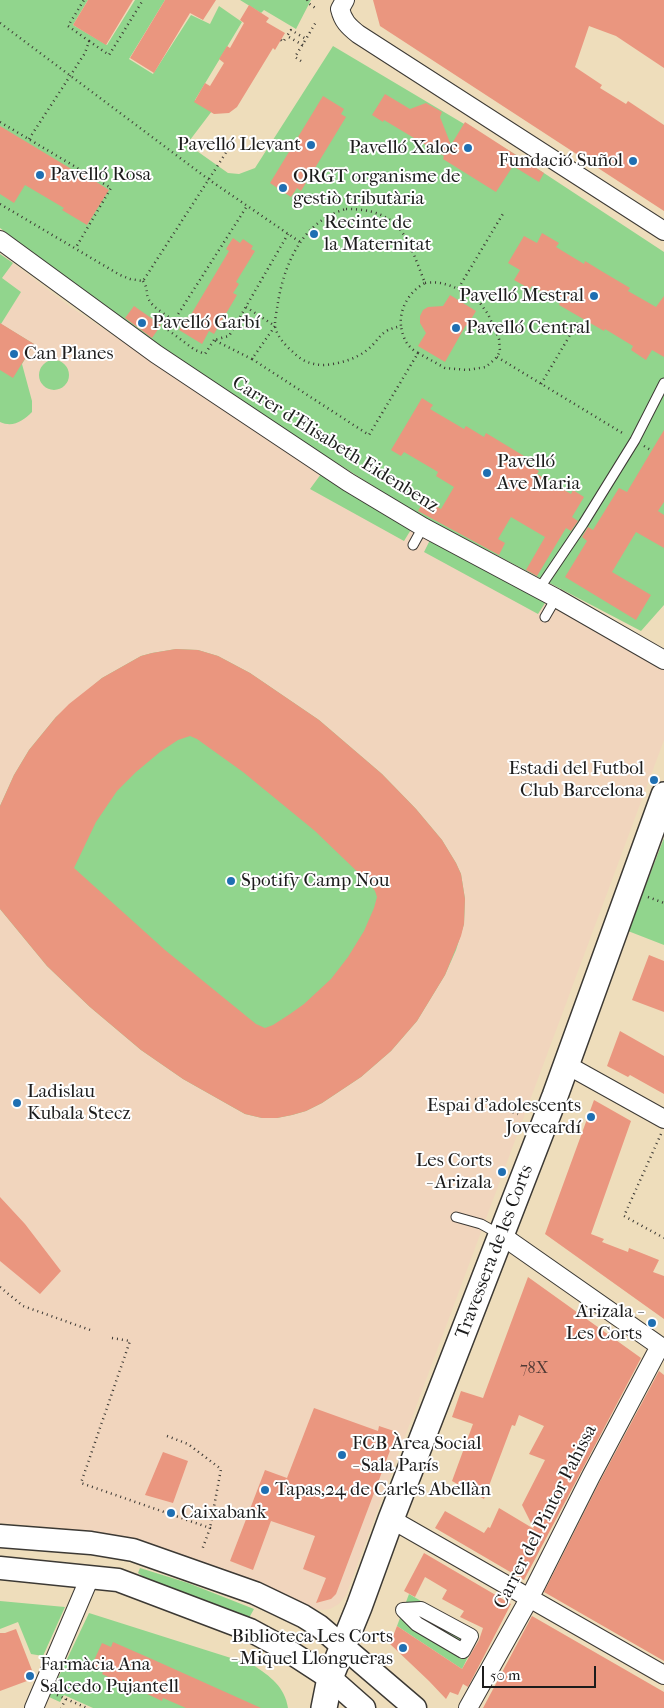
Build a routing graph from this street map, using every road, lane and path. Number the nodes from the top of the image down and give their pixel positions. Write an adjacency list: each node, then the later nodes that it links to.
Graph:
1 (84, 0): 10 (path)
2 (143, 0): 10 (path)
3 (308, 0): 5 (path)
4 (345, 0): 22 (street)
5 (317, 9)
6 (316, 22): 9 (path)
7 (0, 23): 14 (path)
8 (287, 36): 9 (path); 11 (path); 12 (path)
9 (306, 39): 12 (path)
10 (89, 40): 14 (path)
11 (281, 40)
12 (303, 46): 13 (path)
13 (301, 61)
14 (70, 74): 16 (path); 18 (path)
15 (0, 122): 16 (path)
16 (29, 139): 26 (path)
17 (229, 148): 18 (path)
18 (208, 179): 20 (path); 27 (path)
19 (0, 204): 26 (path)
20 (247, 206): 23 (path); 31 (path)
21 (504, 212): 29 (path)
22 (664, 231)
23 (288, 234): 25 (path); 30 (path)
24 (0, 240): 43 (street, Carrer d'Elisabeth Eidenbenz)
25 (300, 242): 28 (path); 33 (path)
26 (75, 249): 27 (path)
27 (143, 281): 31 (path)
28 (425, 282): 29 (path); 34 (path)
29 (458, 289): 37 (path)
30 (246, 307): 33 (path); 35 (path)
31 (174, 320): 35 (path)
32 (579, 320): 40 (path)
33 (275, 326): 34 (path); 38 (path)
34 (400, 326): 36 (path)
35 (214, 340): 38 (path)
36 (418, 353): 37 (path); 38 (path)
37 (497, 357): 40 (path)
38 (252, 359)
39 (664, 383): 41 (lane)
40 (541, 384): 41 (path)
41 (635, 440): 42 (path); 45 (lane)
42 (652, 451)
43 (423, 527): 44 (lane); 45 (street, Carrer d'Elisabeth Eidenbenz)
44 (413, 546)
45 (539, 589): 46 (street, Carrer d'Elisabeth Eidenbenz)
46 (556, 598): 47 (lane); 48 (street, Carrer d'Elisabeth Eidenbenz)
47 (545, 618)
48 (664, 660)
49 (664, 795): 52 (main road, Travessera de les Corts)
50 (648, 897): 51 (path)
51 (664, 903)
52 (567, 1065): 55 (street); 57 (main road, Travessera de les Corts)
53 (475, 1099): 54 (path)
54 (518, 1114)
55 (663, 1126): 58 (path)
56 (456, 1217): 57 (lane)
57 (502, 1236): 62 (street); 64 (main road, Travessera de les Corts)
58 (664, 1238)
59 (0, 1287): 60 (path)
60 (93, 1331)
61 (112, 1338): 65 (path)
62 (662, 1347): 71 (street, Carrer del Pintor Pahissa)
63 (167, 1436): 65 (path)
64 (391, 1519): 71 (street); 72 (main road, Travessera de les Corts)
65 (210, 1528): 68 (path)
66 (0, 1536): 67 (street)
67 (90, 1543): 70 (street); 72 (street)
68 (202, 1550)
69 (0, 1568): 70 (street)
70 (90, 1577): 74 (street); 78 (street)
71 (529, 1599): 73 (street); 84 (street, Carrer del Pintor Pahissa)
72 (344, 1646): 74 (main road, Travessera de les Corts); 83 (street)
73 (664, 1676)
74 (330, 1678): 77 (street); 81 (main road, Travessera de les Corts)
75 (57, 1695): 76 (path)
76 (66, 1698): 79 (path); 80 (path)
77 (363, 1707): 82 (street)
78 (34, 1708)
79 (62, 1708)
80 (87, 1708)
81 (324, 1708)
82 (332, 1708)
83 (415, 1708)
84 (468, 1708)

